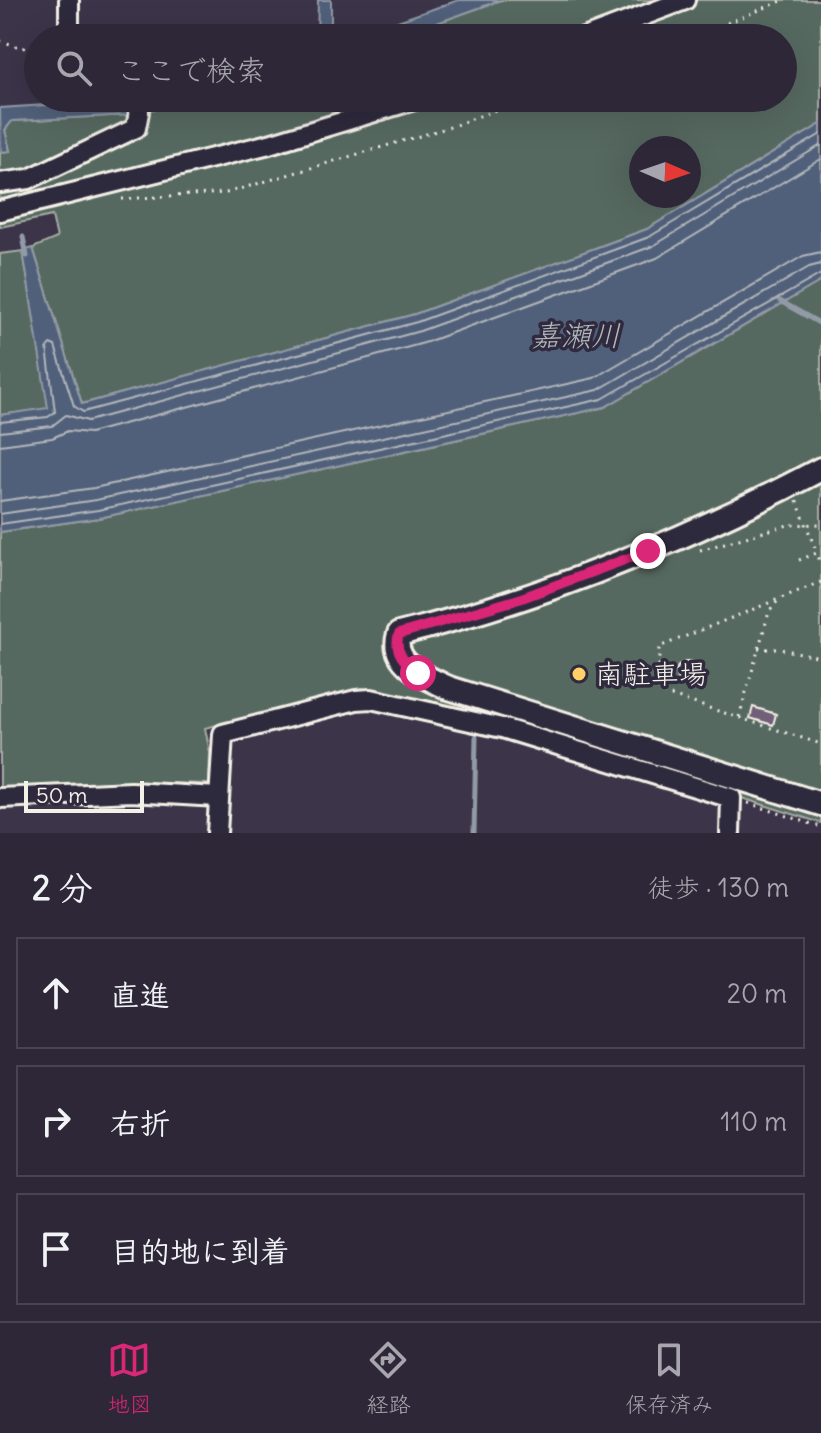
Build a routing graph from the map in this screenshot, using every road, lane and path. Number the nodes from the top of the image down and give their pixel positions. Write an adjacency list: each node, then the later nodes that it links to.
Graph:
1 (69, 0): 4 (street)
2 (685, 0): 5 (street)
3 (784, 0): 6 (path)
4 (69, 24)
5 (621, 24)
6 (725, 24)
7 (0, 41): 8 (path)
8 (24, 48)
9 (137, 112): 12 (street)
10 (375, 112): 14 (street)
11 (490, 112): 13 (path)
12 (0, 183)
13 (108, 200)
14 (0, 211)
15 (821, 469): 29 (street)
16 (801, 511): 17 (path)
17 (817, 553): 18 (path); 19 (path)
18 (799, 560)
19 (821, 564)
20 (821, 582): 21 (path)
21 (781, 597): 22 (path); 24 (path)
22 (758, 649): 23 (path); 24 (path)
23 (821, 657)
24 (739, 717): 25 (path)
25 (821, 744)
26 (218, 797): 27 (street); 28 (street); 31 (street)
27 (0, 798)
28 (731, 798): 30 (path); 32 (street)
29 (821, 804)
30 (821, 827)
31 (217, 833)
32 (730, 833)

